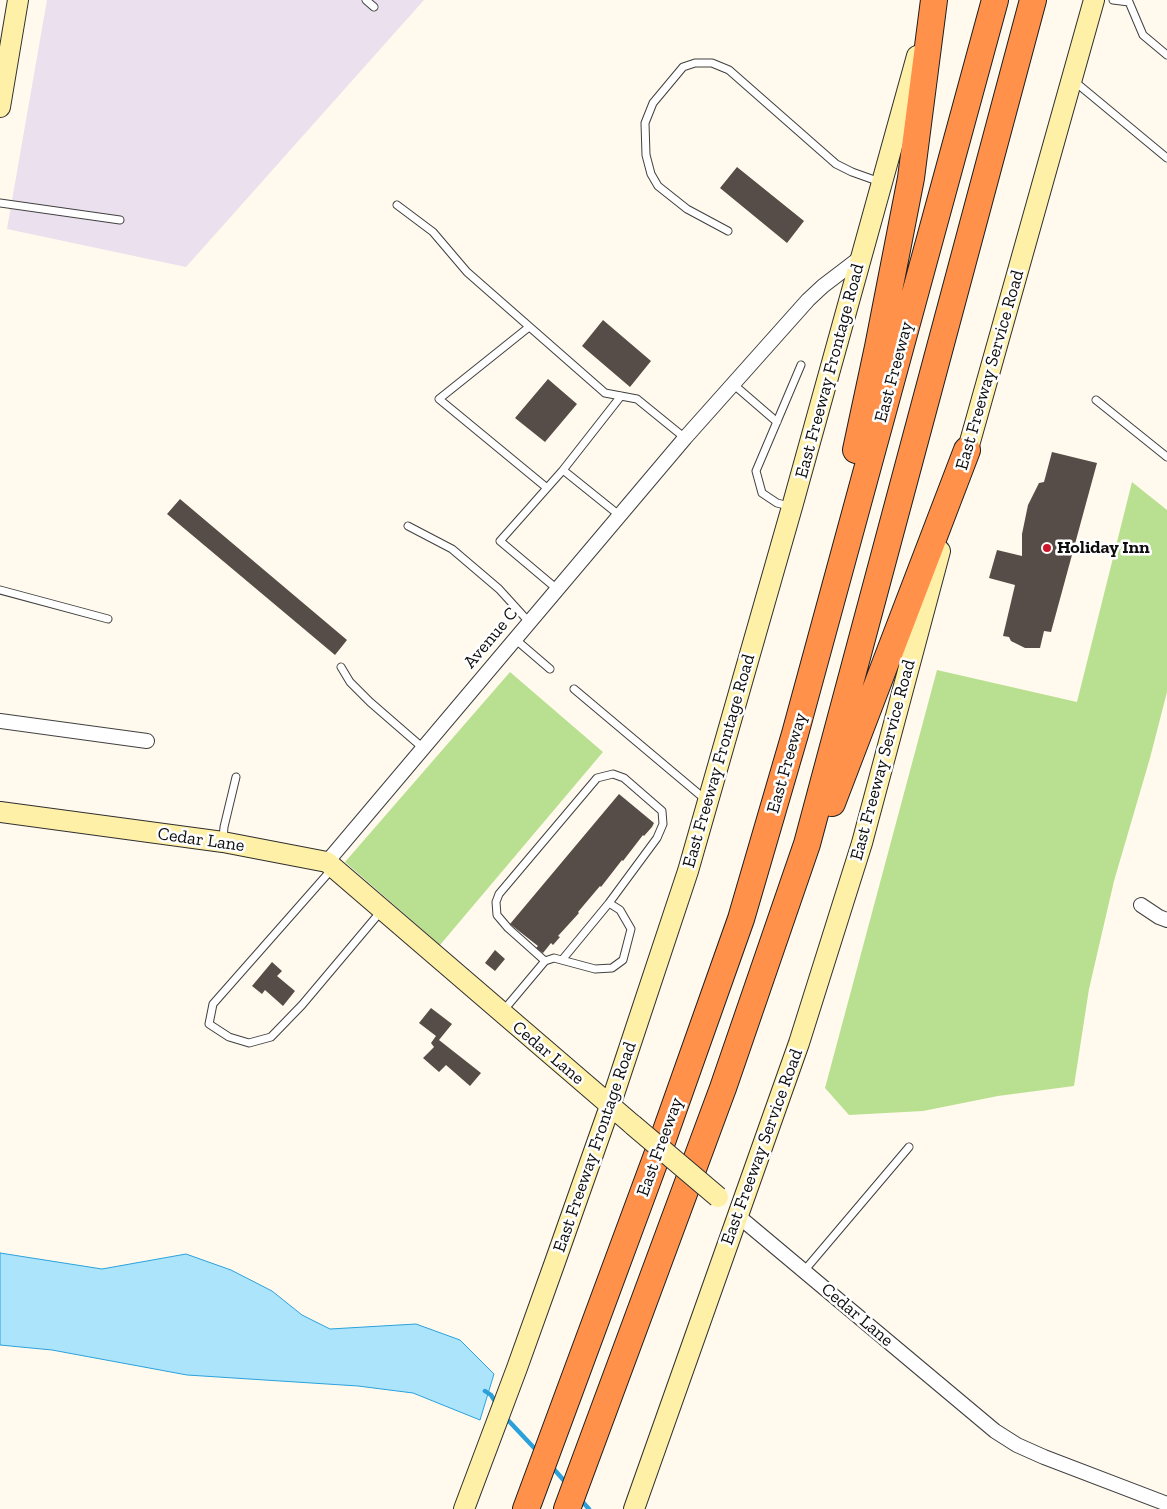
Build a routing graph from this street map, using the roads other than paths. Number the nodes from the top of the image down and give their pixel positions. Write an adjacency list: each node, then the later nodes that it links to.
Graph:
1 (18, 0): 11 (main road)
2 (366, 0): 8 (lane)
3 (933, 0): 13 (main road, East Freeway Frontage Road); 38 (highway)
4 (995, 0): 38 (highway, East Freeway)
5 (1033, 0): 49 (highway)
6 (1094, 0): 10 (main road, East Freeway Service Road)
7 (1114, 0): 9 (lane)
8 (374, 7)
9 (1167, 55)
10 (1072, 79): 12 (lane); 26 (main road, East Freeway Service Road)
11 (0, 107)
12 (1167, 158)
13 (882, 183): 17 (lane); 18 (main road, East Freeway Frontage Road)
14 (0, 204): 16 (lane)
15 (397, 205): 19 (lane)
16 (120, 220)
17 (728, 231)
18 (862, 256): 21 (street, Avenue C); 30 (main road, East Freeway Frontage Road)
19 (529, 327): 22 (lane); 29 (lane)
20 (801, 365): 24 (lane)
21 (733, 384): 24 (lane); 25 (street, Avenue C)
22 (620, 396): 25 (lane); 28 (lane)
23 (1096, 400): 27 (lane)
24 (777, 422): 30 (lane)
25 (684, 438): 31 (street, Avenue C)
26 (967, 450): 49 (highway); 60 (main road, East Freeway Service Road)
27 (1167, 457)
28 (563, 470): 29 (lane); 31 (lane)
29 (547, 488): 33 (lane)
30 (792, 507): 46 (main road, East Freeway Frontage Road)
31 (619, 515): 33 (street, Avenue C)
32 (408, 526): 36 (lane)
33 (557, 589): 36 (street, Avenue C)
34 (0, 590): 35 (lane)
35 (108, 619)
36 (529, 622): 37 (street, Avenue C)
37 (514, 639): 40 (lane); 44 (street, Avenue C)
38 (821, 640): 62 (highway, East Freeway)
39 (341, 667): 44 (lane)
40 (550, 669)
41 (574, 689): 46 (lane)
42 (0, 721): 43 (street)
43 (147, 741)
44 (423, 748): 50 (street, Avenue C)
45 (236, 777): 48 (lane)
46 (708, 802): 58 (main road, East Freeway Frontage Road)
47 (0, 812): 48 (main road, Cedar Lane)
48 (223, 842): 50 (main road, Cedar Lane)
49 (807, 844): 65 (highway)
50 (330, 865): 53 (main road, Cedar Lane); 53 (lane)
51 (610, 903): 55 (lane); 56 (lane); 56 (lane)
52 (1141, 904): 54 (street)
53 (382, 910): 57 (main road, Cedar Lane)
54 (1167, 920)
55 (545, 960): 56 (lane); 57 (lane)
56 (562, 960)
57 (501, 1013): 58 (main road, Cedar Lane)
58 (610, 1106): 60 (main road, Cedar Lane, bridge); 64 (main road, East Freeway Frontage Road)
59 (909, 1147): 61 (lane)
60 (737, 1215): 61 (street, Cedar Lane); 66 (main road, East Freeway Service Road)
61 (804, 1271): 63 (street, Cedar Lane)
62 (530, 1498)
63 (1167, 1504)
64 (464, 1509)
65 (567, 1509)
66 (634, 1509)

